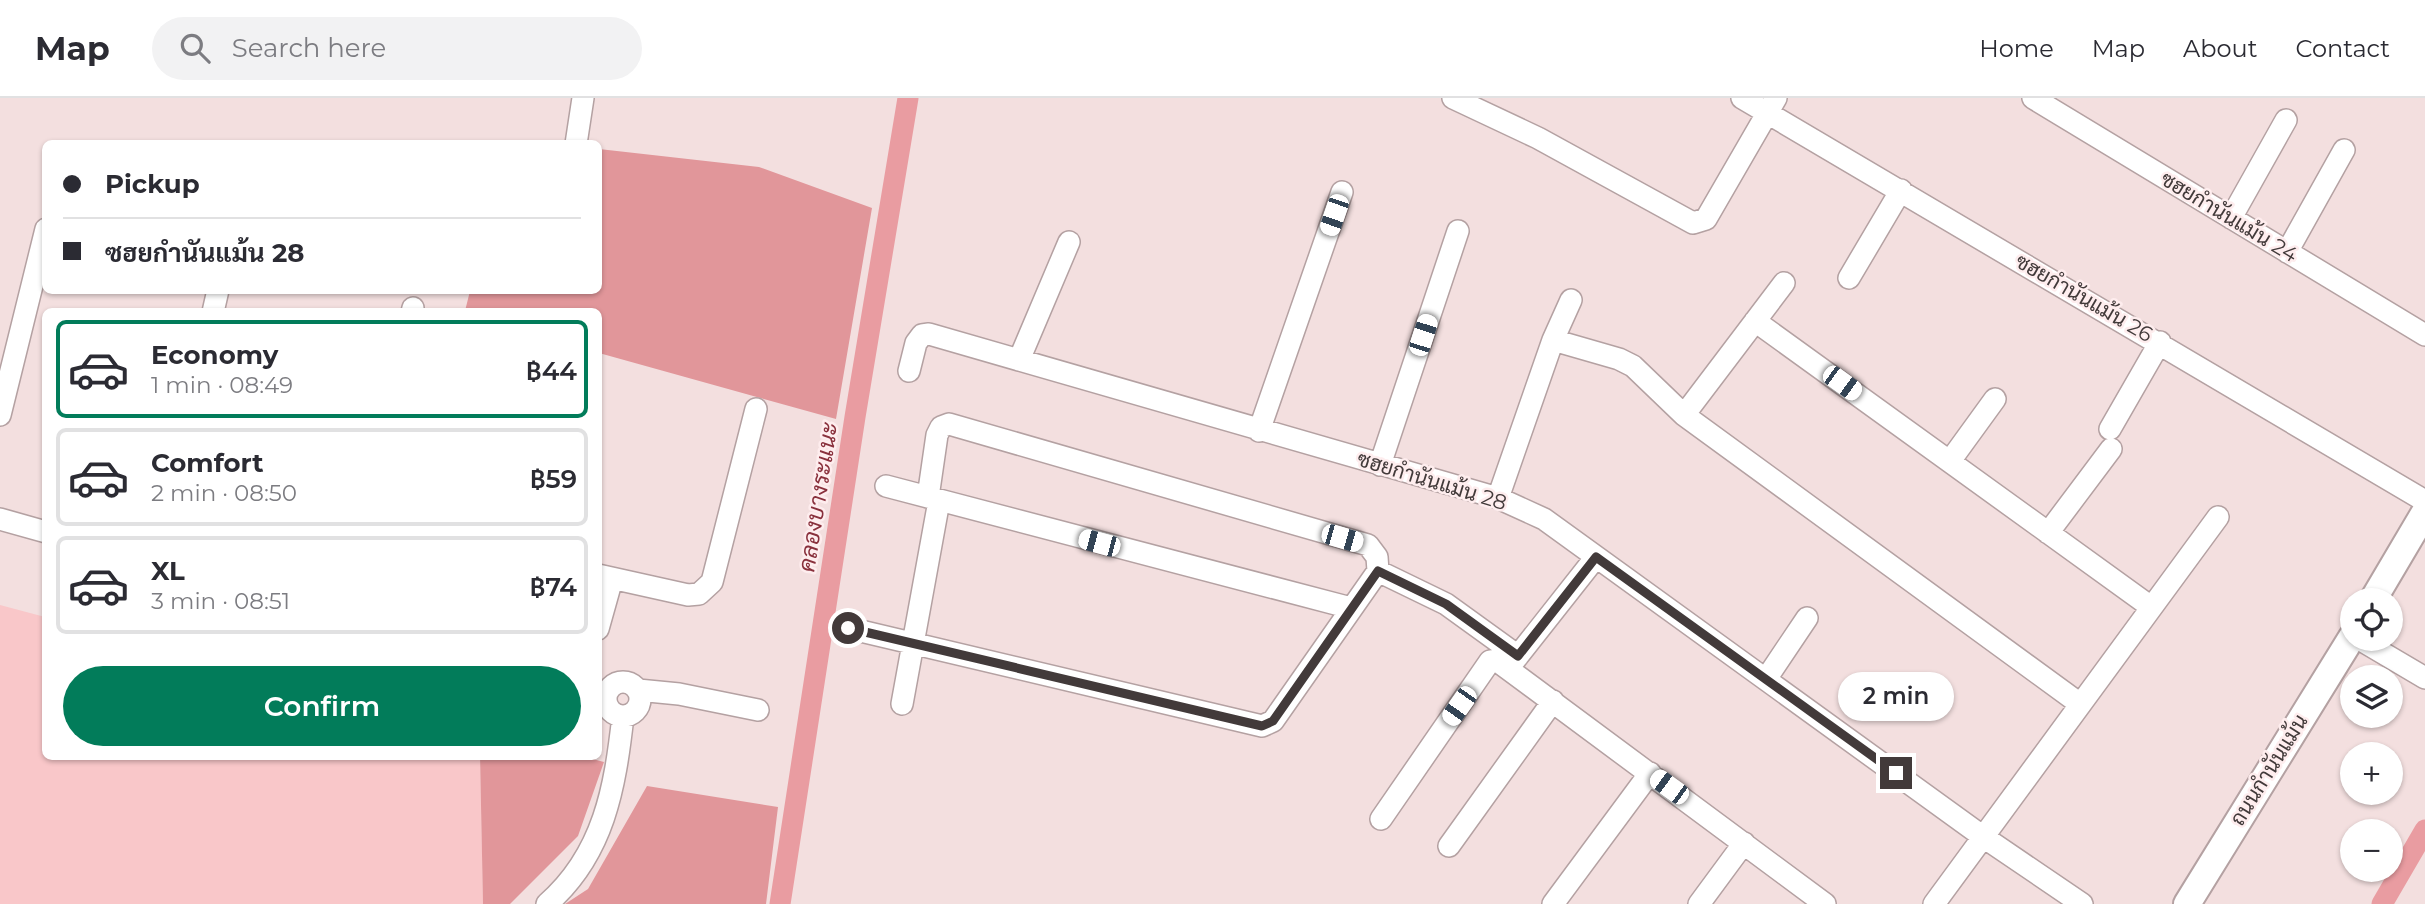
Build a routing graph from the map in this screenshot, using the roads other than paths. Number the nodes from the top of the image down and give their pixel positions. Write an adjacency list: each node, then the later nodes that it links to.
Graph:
1 (583, 98): 8 (street)
2 (1453, 98): 5 (street)
3 (1742, 98): 5 (street, ซฮยกำนันแม้น 26)
4 (2033, 98): 6 (street, ซฮยกำนันแม้น 24)
5 (1772, 105): 10 (street, ซฮยกำนันแม้น 26)
6 (2065, 106): 12 (street, ซฮยกำนันแม้น 24)
7 (2286, 120): 12 (street)
8 (577, 140)
9 (2344, 150): 16 (street)
10 (1901, 190): 17 (street); 23 (street, ซฮยกำนันแม้น 26)
11 (1342, 192): 30 (street)
12 (2231, 218): 16 (street, ซฮยกำนันแม้น 24)
13 (1458, 232): 32 (street)
14 (1069, 242): 24 (street)
15 (42, 245): 28 (street)
16 (2287, 251): 21 (street, ซฮยกำนันแม้น 24)
17 (1849, 278)
18 (1784, 283): 20 (street)
19 (1571, 300): 22 (street)
20 (1755, 321): 29 (street); 31 (street)
21 (2423, 328)
22 (1553, 340): 29 (street); 34 (street)
23 (2160, 342): 36 (street, ซฮยกำนันแม้น 26); 41 (street)
24 (1020, 360): 25 (street, ซฮยกำนันแม้น 28); 30 (street, ซฮยกำนันแม้น 28)
25 (909, 372)
26 (1995, 398): 31 (street)
27 (756, 409): 44 (street)
28 (0, 415)
29 (1684, 415): 61 (street)
30 (1259, 431): 32 (street, ซฮยกำนันแม้น 28)
31 (1950, 461): 41 (street)
32 (1380, 465): 34 (street, ซฮยกำนันแม้น 28)
33 (886, 486): 35 (street)
34 (1497, 498): 42 (street, ซฮยกำนันแม้น 28)
35 (933, 499): 43 (street); 48 (street); 51 (street)
36 (2425, 501)
37 (2425, 512): 45 (street)
38 (2218, 517): 47 (street)
39 (0, 519): 40 (street)
40 (42, 531)
41 (2048, 533): 47 (street)
42 (1596, 557): 54 (street); 56 (street, ซฮยกำนันแม้น 28)
43 (1378, 571): 48 (street); 54 (street)
44 (605, 577): 46 (street)
45 (2380, 588)
46 (602, 599)
47 (2151, 607): 61 (street)
48 (1351, 608): 51 (street)
49 (1807, 618): 56 (street)
50 (848, 628): 51 (street)
51 (915, 643): 60 (street)
52 (2343, 651): 75 (street, ถนนกำนันแม้น)
53 (2379, 651): 55 (street)
54 (1513, 662): 59 (street); 65 (street)
55 (2425, 678)
56 (1766, 679): 66 (street, ซฮยกำนันแม้น 28)
57 (604, 687): 58 (street); 63 (street)
58 (638, 690): 62 (street); 63 (street)
59 (1553, 701): 64 (street); 68 (street)
60 (902, 704)
61 (2080, 704): 66 (street)
62 (758, 710)
63 (623, 716): 69 (street)
64 (1650, 773): 67 (street); 70 (street)
65 (1381, 819)
66 (1982, 836): 73 (street); 74 (street, ซฮยกำนันแม้น 28)
67 (1744, 843): 71 (street); 72 (street)
68 (1449, 846)
69 (547, 904)
70 (1553, 904)
71 (1699, 904)
72 (1825, 904)
73 (1934, 904)
74 (2082, 904)
75 (2187, 904)

